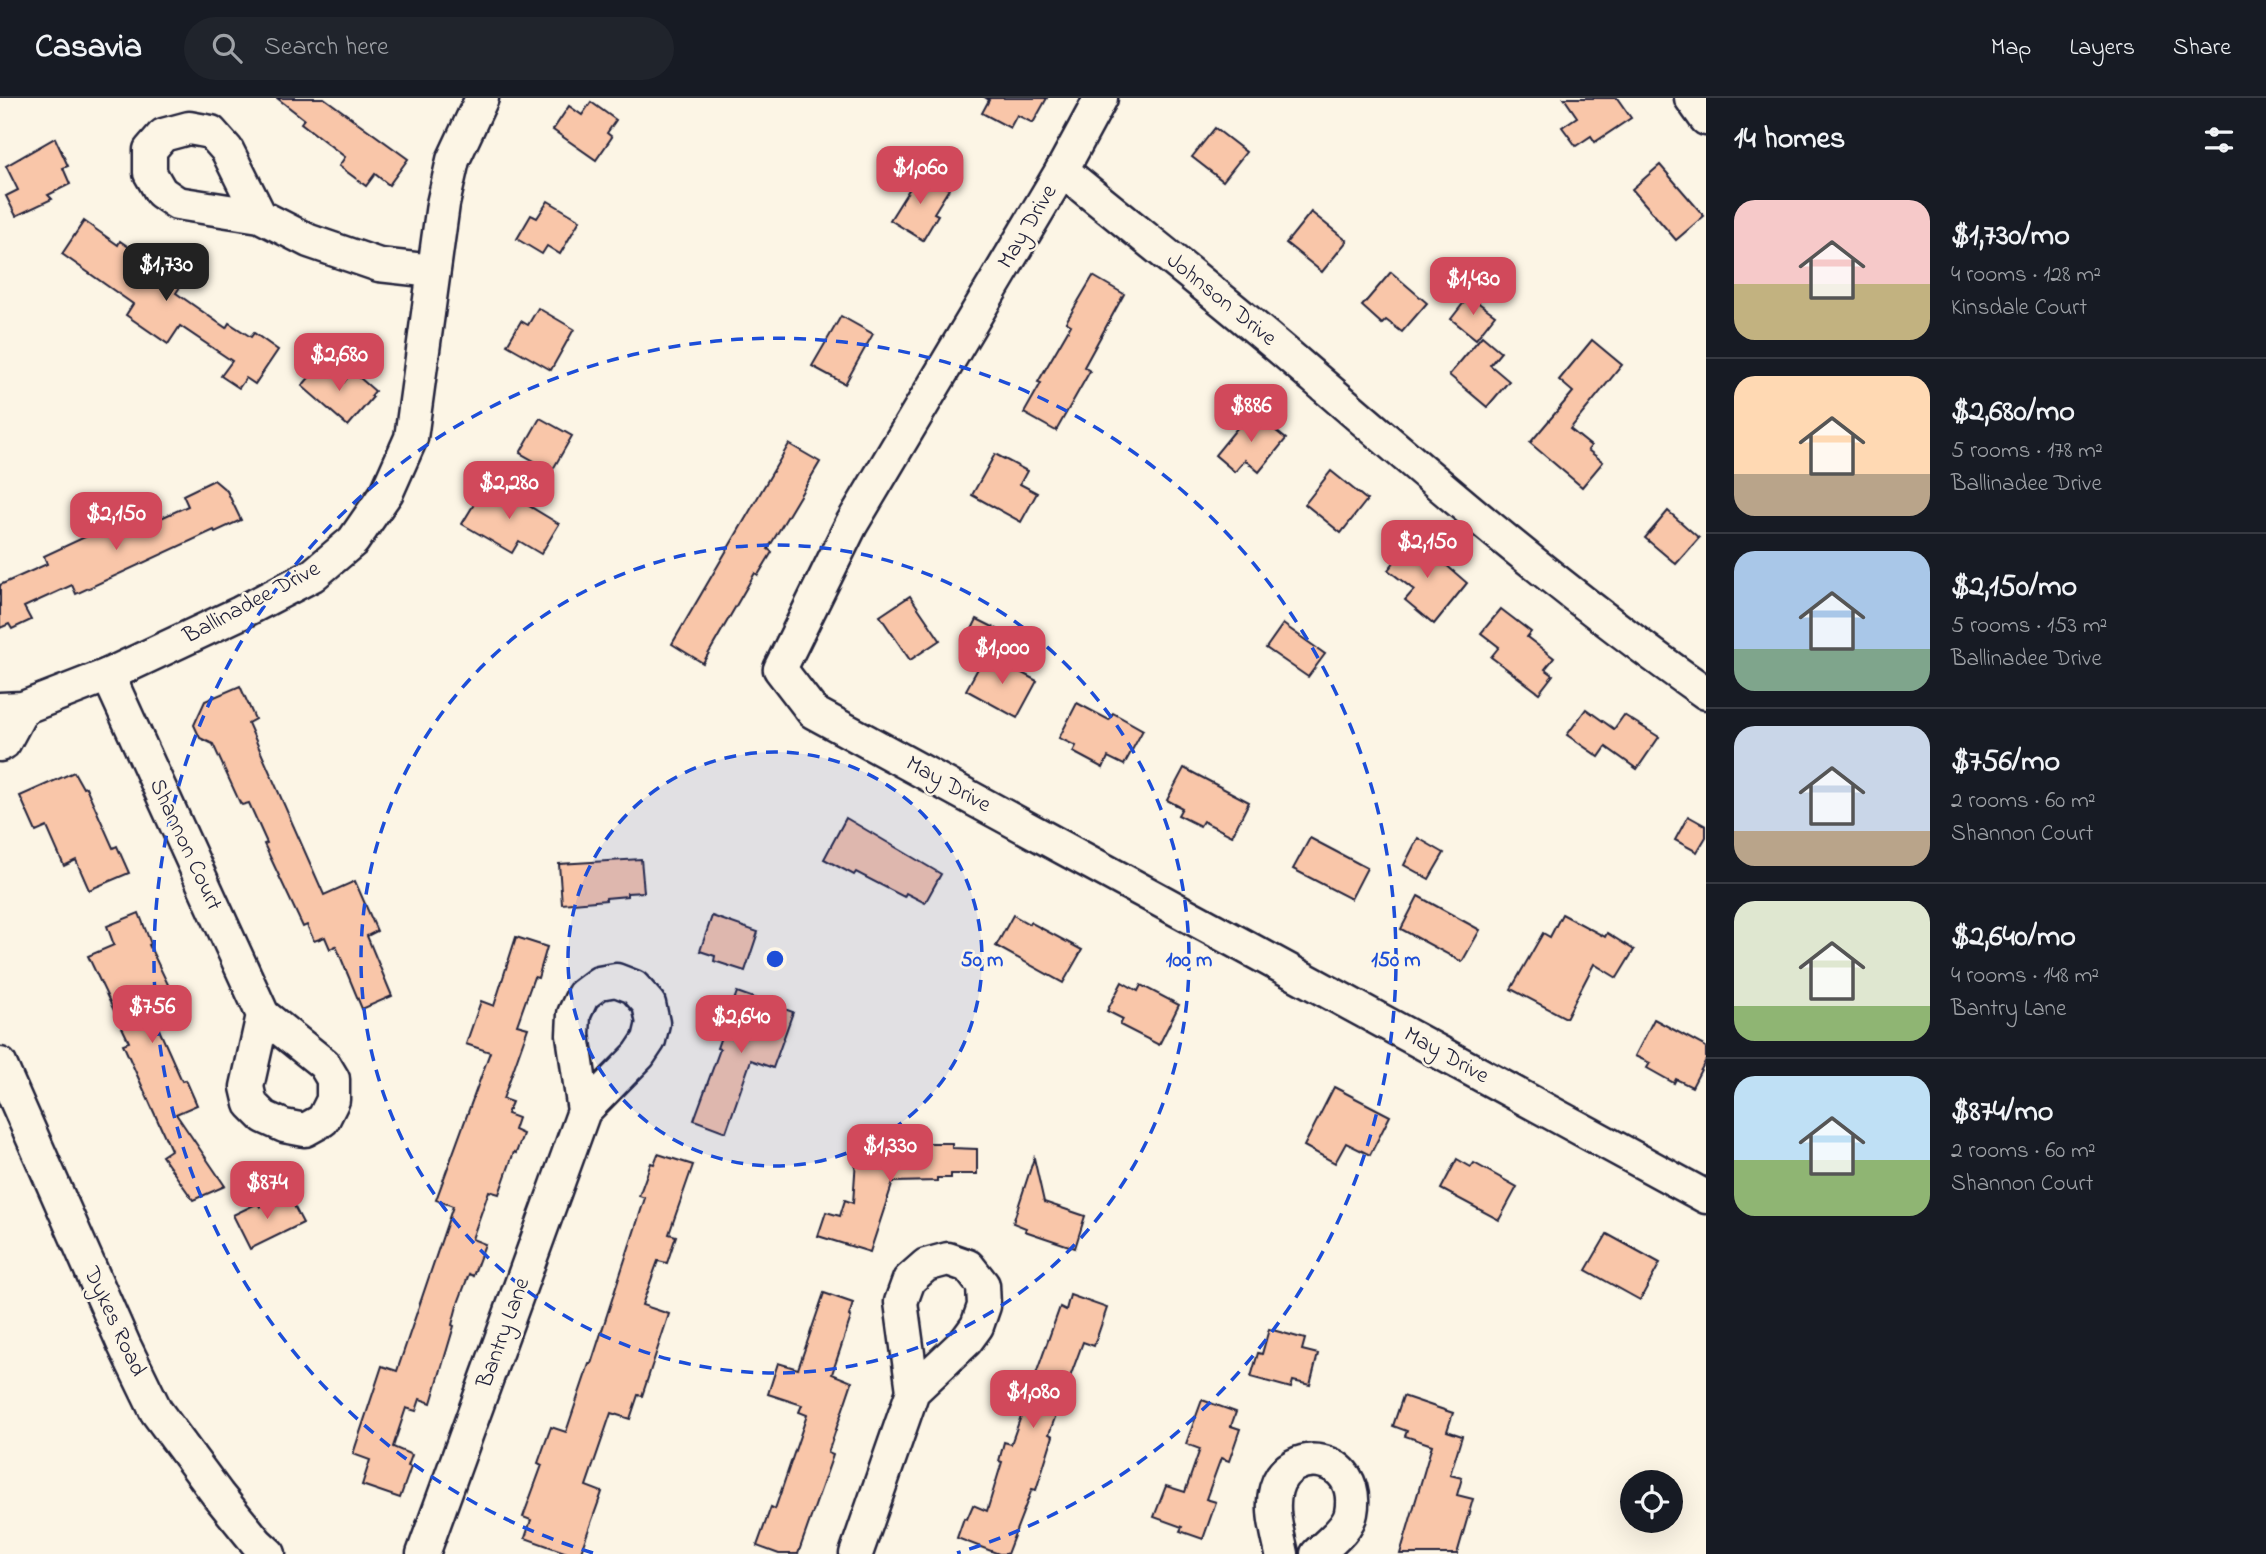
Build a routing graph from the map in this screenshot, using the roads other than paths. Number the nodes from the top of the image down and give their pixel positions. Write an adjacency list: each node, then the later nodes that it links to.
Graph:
1 (482, 98): 7 (street, Ballinadee Drive)
2 (1101, 98): 5 (street, May Drive)
3 (1691, 98): 4 (street)
4 (1706, 119)
5 (1062, 170): 9 (street, Johnson Drive); 15 (street, May Drive)
6 (260, 216): 7 (street)
7 (433, 271): 8 (street, Ballinadee Drive)
8 (108, 676): 10 (street, Ballinadee Drive); 12 (street, Shannon Court)
9 (1706, 694)
10 (12, 709): 11 (street, Ballinadee Drive)
11 (0, 745)
12 (263, 1015)
13 (0, 1065): 17 (street, Dykes Road)
14 (584, 1111): 18 (street, Bantry Lane)
15 (1706, 1197)
16 (913, 1391): 19 (street)
17 (270, 1554)
18 (424, 1554)
19 (856, 1554)
20 (1282, 1554): 21 (street)
21 (1317, 1554)

